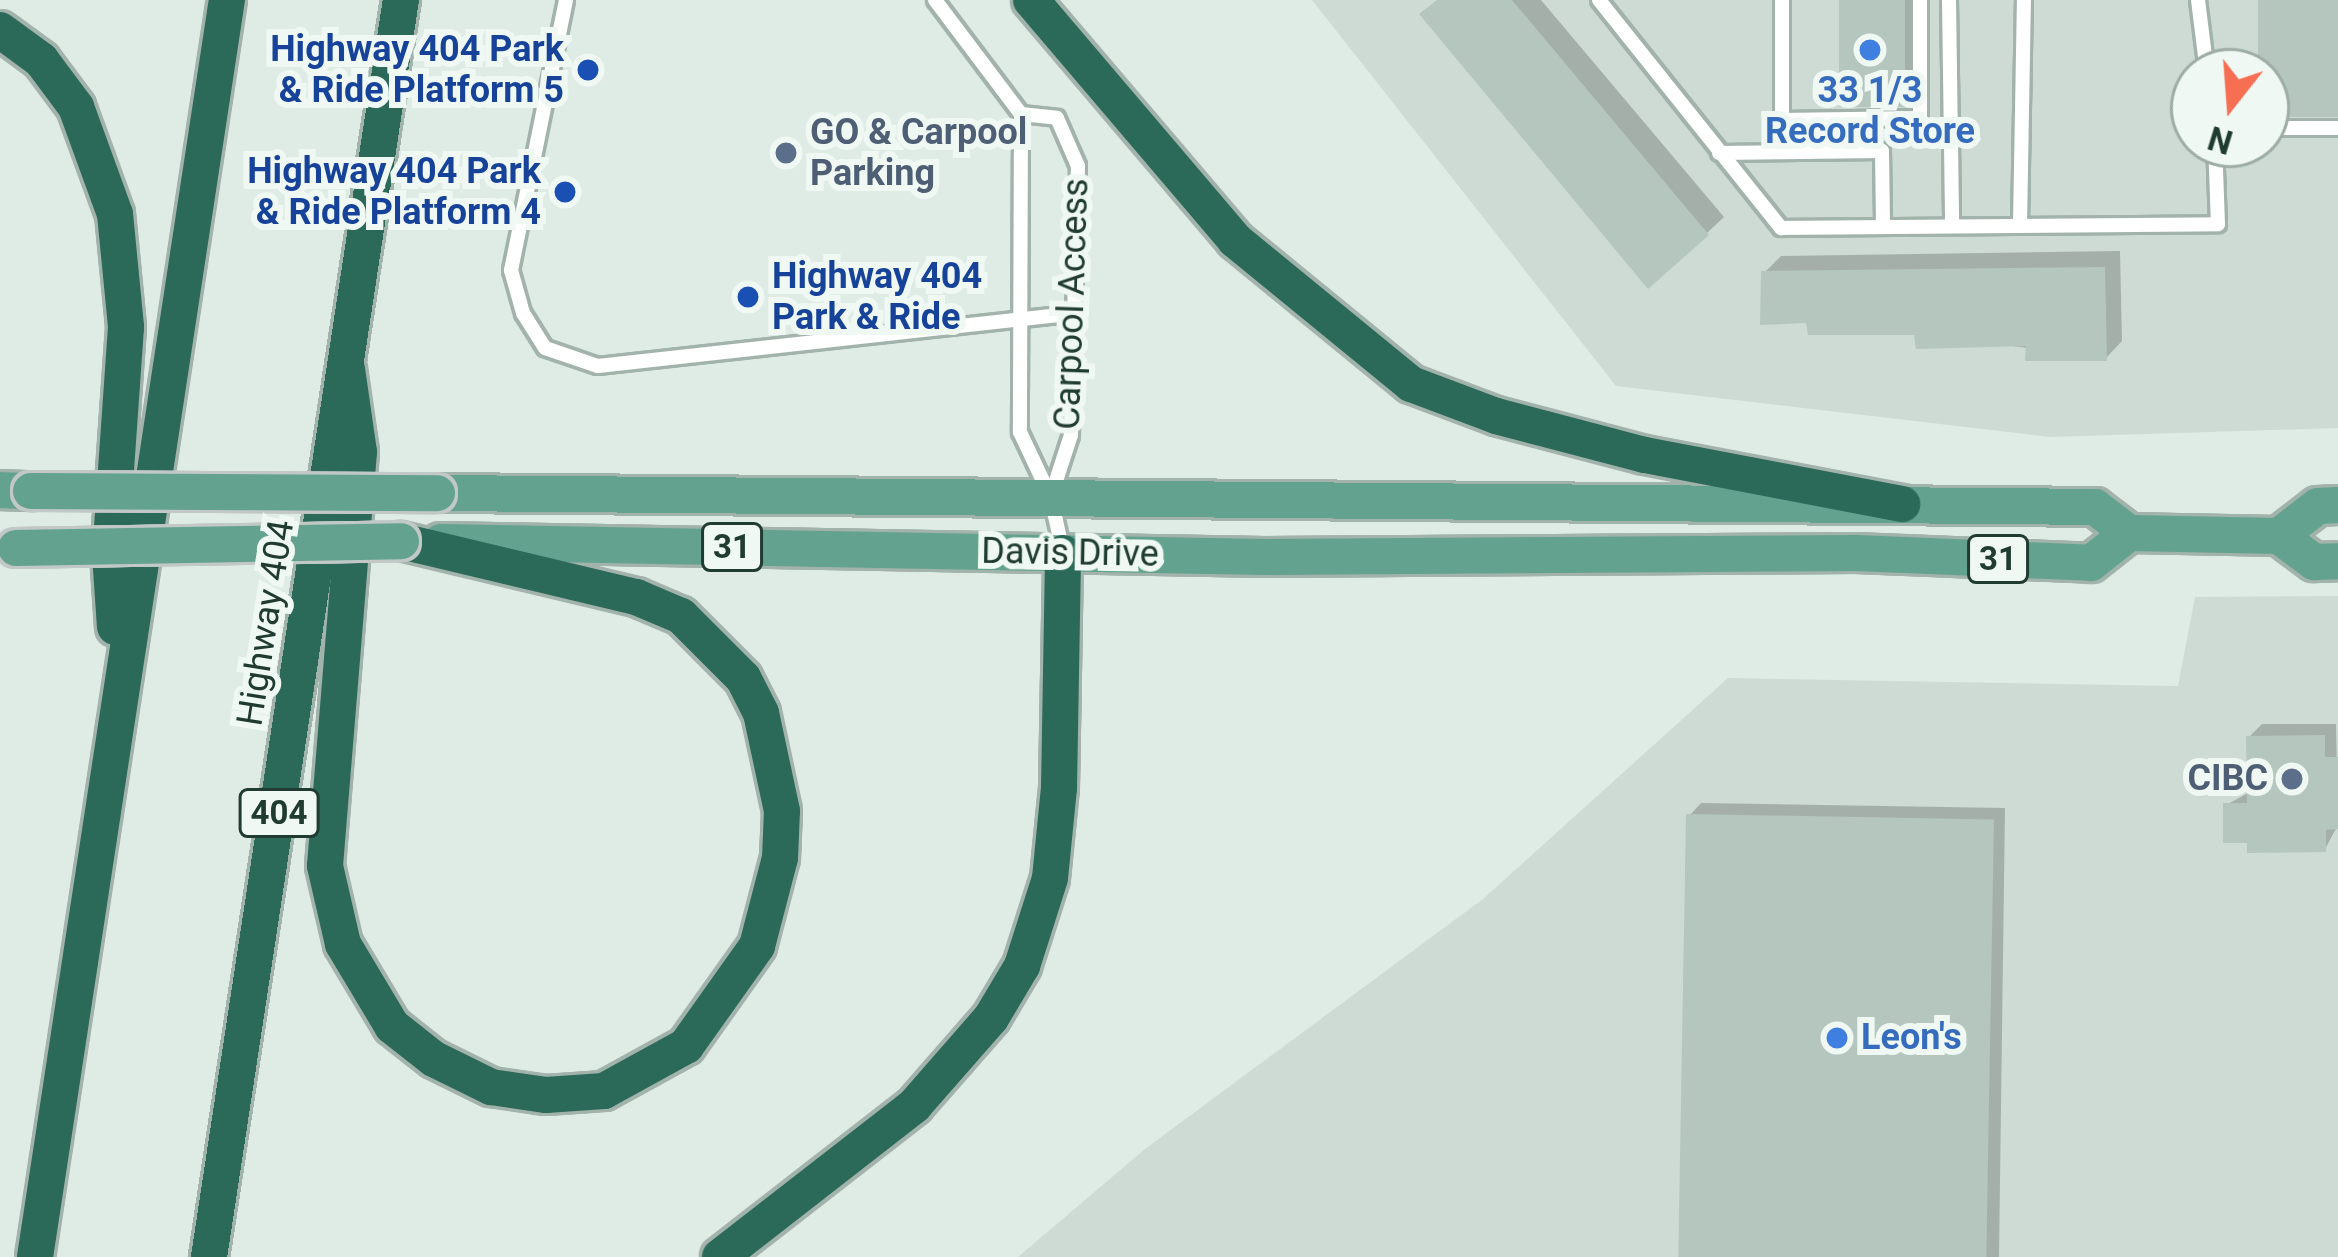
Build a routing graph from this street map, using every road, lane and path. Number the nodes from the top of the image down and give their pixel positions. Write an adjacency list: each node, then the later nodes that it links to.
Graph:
1 (227, 0): 37 (highway)
2 (401, 0): 26 (highway, Highway 404 / 404)
3 (566, 0): 24 (lane)
4 (935, 0): 14 (lane, Carpool Access)
5 (1031, 0): 29 (highway)
6 (1599, 0): 19 (lane)
7 (1782, 0): 15 (lane)
8 (1920, 0): 15 (lane)
9 (1949, 0): 23 (lane)
10 (2024, 0): 21 (lane)
11 (2198, 0): 13 (lane)
12 (0, 30): 37 (highway)
13 (2204, 48)
14 (1021, 114): 24 (lane, Carpool Access); 25 (lane, Carpool Access)
15 (1781, 120): 18 (lane)
16 (2290, 128): 17 (lane)
17 (2338, 128)
18 (1782, 152): 19 (lane); 22 (lane)
19 (1719, 153): 22 (lane)
20 (2216, 168): 21 (lane)
21 (2020, 225): 23 (lane)
22 (1883, 226): 23 (lane)
23 (1952, 226)
24 (1021, 314): 25 (lane); 28 (lane, Carpool Access)
25 (1072, 314): 28 (lane, Carpool Access)
26 (347, 369): 33 (highway); 39 (highway, Highway 404 / 404)
27 (15, 490): 28 (main road, Davis Drive / 31, bridge)
28 (1051, 498): 29 (main road, Davis Drive / 31); 35 (lane)
29 (1902, 504): 31 (main road, Davis Drive / 31)
30 (2338, 505): 32 (main road)
31 (2129, 532): 32 (main road, Davis Drive / 31); 35 (main road, Davis Drive / 31)
32 (2279, 536): 36 (main road, Davis Drive / 31)
33 (401, 542): 34 (main road, Davis Drive / 31, bridge); 35 (main road, Davis Drive / 31)
34 (8, 548)
35 (1063, 553): 40 (highway)
36 (2338, 561)
37 (120, 689): 38 (highway)
38 (35, 1257)
39 (209, 1257)
40 (720, 1257)

